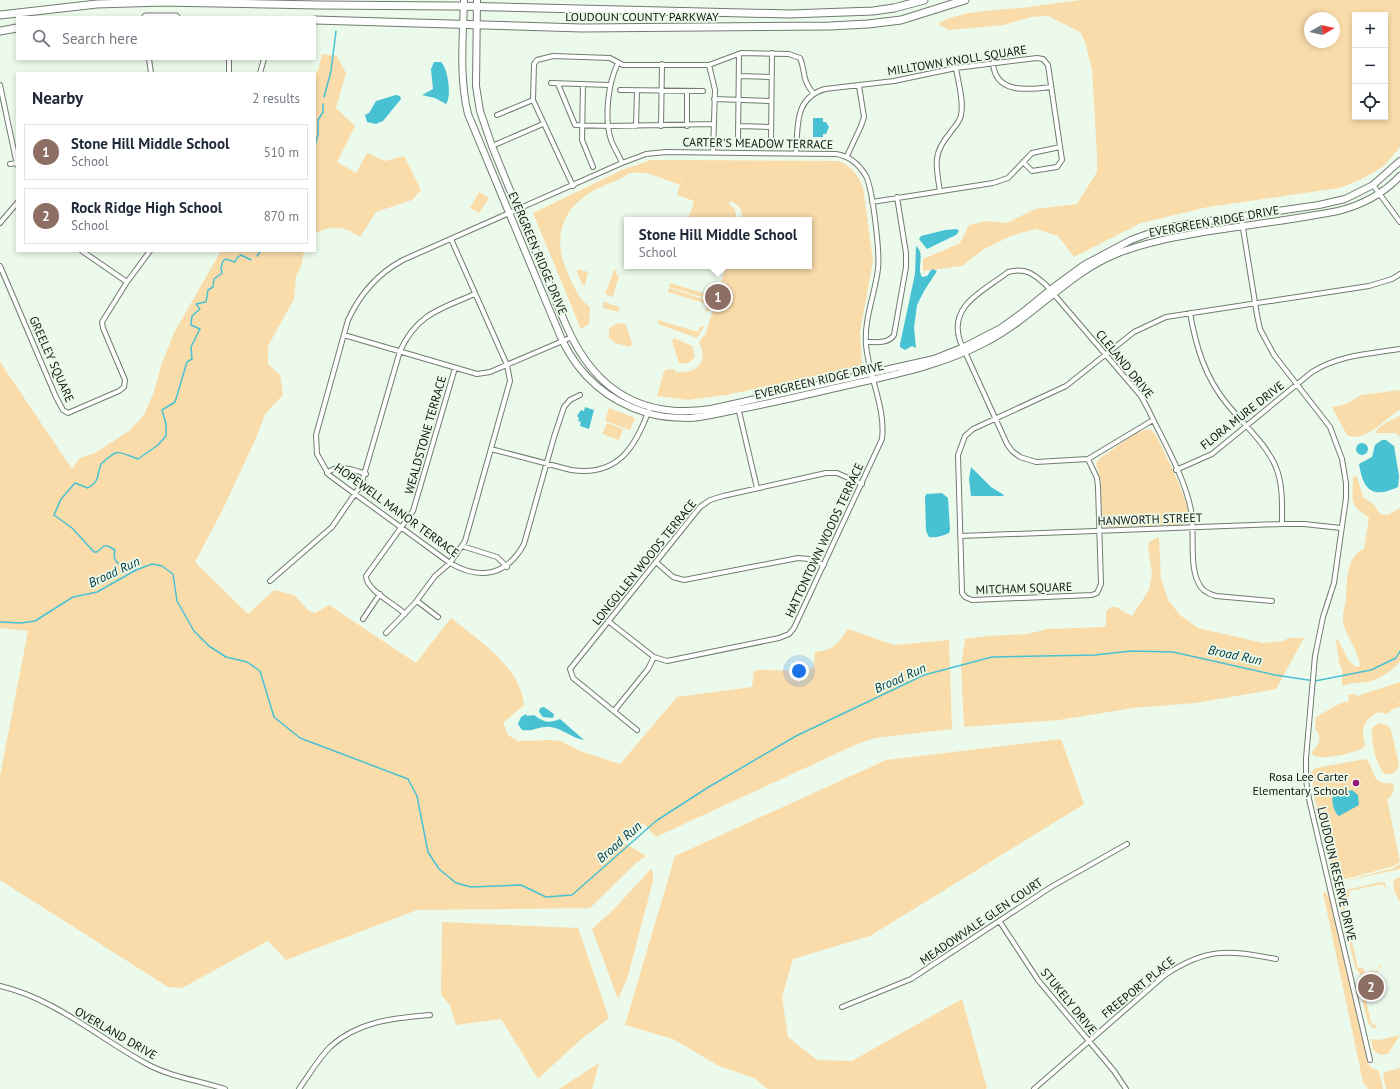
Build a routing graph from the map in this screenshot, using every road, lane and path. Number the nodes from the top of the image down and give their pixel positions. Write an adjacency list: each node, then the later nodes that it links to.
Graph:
1 (924, 0): 5 (main road, LOUDOUN COUNTY PARKWAY)
2 (965, 0): 9 (main road, LOUDOUN COUNTY PARKWAY)
3 (230, 2): 4 (main road, LOUDOUN COUNTY PARKWAY); 6 (main road, LOUDOUN COUNTY PARKWAY)
4 (464, 3): 5 (main road, LOUDOUN COUNTY PARKWAY); 8 (street, EVERGREEN RIDGE DRIVE)
5 (477, 3): 9 (street, EVERGREEN RIDGE DRIVE)
6 (0, 15)
7 (316, 20): 8 (main road, LOUDOUN COUNTY PARKWAY)
8 (464, 25): 9 (main road, LOUDOUN COUNTY PARKWAY); 77 (street, EVERGREEN RIDGE DRIVE)
9 (476, 26): 56 (street, EVERGREEN RIDGE DRIVE)
10 (16, 28): 11 (main road)
11 (0, 31)
12 (739, 54): 13 (street); 20 (street); 25 (street)
13 (772, 54): 26 (street); 39 (street)
14 (149, 60): 22 (street)
15 (229, 60): 23 (street)
16 (264, 60): 24 (street)
17 (618, 63): 19 (street); 31 (street); 41 (street)
18 (993, 63): 21 (street, MILLTOWN KNOLL SQUARE); 33 (street); 33 (street, MILLTOWN KNOLL SQUARE)
19 (662, 64): 20 (street); 36 (street)
20 (709, 65): 40 (street)
21 (956, 68): 32 (street, MILLTOWN KNOLL SQUARE); 71 (street)
22 (151, 72)
23 (229, 72)
24 (260, 72)
25 (739, 76): 26 (street); 42 (street)
26 (772, 77): 43 (street)
27 (551, 83): 28 (street)
28 (558, 84): 29 (street); 47 (street)
29 (583, 84): 31 (street); 47 (street)
30 (0, 85): 61 (street)
31 (609, 85): 48 (street)
32 (859, 86): 39 (street, MILLTOWN KNOLL SQUARE); 60 (street)
33 (1051, 87): 57 (street, MILLTOWN KNOLL SQUARE)
34 (620, 90): 35 (street)
35 (637, 90): 36 (street); 49 (street)
36 (662, 90): 37 (street); 50 (street)
37 (687, 91): 38 (street); 51 (street)
38 (703, 91)
39 (813, 93): 59 (street)
40 (714, 99): 42 (street); 46 (street)
41 (533, 100): 44 (street); 45 (street)
42 (738, 100): 43 (street); 52 (street)
43 (771, 101): 53 (street)
44 (497, 115)
45 (544, 124): 56 (street); 70 (street)
46 (713, 124): 51 (street); 58 (street)
47 (582, 125): 48 (street); 67 (street)
48 (609, 126): 49 (street); 64 (street)
49 (636, 126): 50 (street)
50 (661, 126): 51 (street)
51 (686, 126)
52 (738, 126): 53 (street); 54 (street)
53 (771, 126): 55 (street)
54 (738, 140)
55 (771, 142)
56 (492, 146): 76 (street, EVERGREEN RIDGE DRIVE)
57 (1060, 147): 63 (street); 63 (street, MILLTOWN KNOLL SQUARE)
58 (713, 152): 59 (street, CARTER'S MEADOW TERRACE); 64 (street, CARTER'S MEADOW TERRACE)
59 (796, 153): 60 (street, CARTER'S MEADOW TERRACE)
60 (848, 156): 74 (street, CARTER'S MEADOW TERRACE)
61 (16, 159)
62 (1400, 161): 69 (street, EVERGREEN RIDGE DRIVE)
63 (1023, 162): 71 (street)
64 (622, 163): 70 (street, CARTER'S MEADOW TERRACE)
65 (10, 164): 66 (street)
66 (16, 164)
67 (594, 167)
68 (1400, 176): 72 (street, EVERGREEN RIDGE DRIVE)
69 (1373, 185): 72 (street); 78 (street, EVERGREEN RIDGE DRIVE)
70 (573, 186): 76 (street, CARTER'S MEADOW TERRACE)
71 (940, 191): 73 (street)
72 (1379, 194): 79 (street); 81 (street, EVERGREEN RIDGE DRIVE)
73 (897, 197): 74 (street); 95 (street)
74 (872, 202): 95 (street, CARTER'S MEADOW TERRACE)
75 (16, 205): 80 (street)
76 (518, 210): 77 (street, HOPEWELL MANOR TERRACE); 93 (street, EVERGREEN RIDGE DRIVE)
77 (509, 213): 82 (street, HOPEWELL MANOR TERRACE); 94 (street, EVERGREEN RIDGE DRIVE)
78 (1241, 216): 81 (street, LOUDOUN RESERVE DRIVE); 88 (street, EVERGREEN RIDGE DRIVE)
79 (1400, 222)
80 (0, 224)
81 (1243, 226): 88 (street, EVERGREEN RIDGE DRIVE); 90 (street, LOUDOUN RESERVE DRIVE)
82 (451, 239): 89 (street); 92 (street, HOPEWELL MANOR TERRACE)
83 (83, 252): 87 (street)
84 (149, 252): 87 (street, GREELEY SQUARE)
85 (0, 266): 87 (street, GREELEY SQUARE)
86 (1400, 274): 90 (street, MITCHAM SQUARE)
87 (127, 282)
88 (1052, 292): 97 (street, EVERGREEN RIDGE DRIVE); 97 (street, CLELAND DRIVE); 99 (street, CLELAND DRIVE)
89 (475, 294): 98 (street); 100 (street)
90 (1254, 303): 91 (street, MITCHAM SQUARE); 103 (street, LOUDOUN RESERVE DRIVE)
91 (1190, 313): 99 (street, MITCHAM SQUARE); 109 (street)
92 (344, 335): 98 (street); 114 (street, HOPEWELL MANOR TERRACE)
93 (572, 337): 94 (street); 106 (street, EVERGREEN RIDGE DRIVE)
94 (562, 340): 100 (street); 106 (street, EVERGREEN RIDGE DRIVE)
95 (866, 342): 102 (street, CARTER'S MEADOW TERRACE)
96 (1400, 349): 103 (street, FLORA MURE DRIVE)
97 (965, 350): 102 (street, EVERGREEN RIDGE DRIVE); 107 (street, CLELAND DRIVE)
98 (400, 351): 101 (street); 115 (street)
99 (1104, 354): 107 (street, MITCHAM SQUARE); 108 (street, CLELAND DRIVE)
100 (507, 365): 101 (street); 110 (street)
101 (455, 368): 120 (street, WEALDSTONE TERRACE)
102 (873, 376): 105 (street, EVERGREEN RIDGE DRIVE); 116 (street, HATTONTOWN WOODS TERRACE)
103 (1297, 384): 109 (street, FLORA MURE DRIVE); 122 (street, LOUDOUN RESERVE DRIVE)
104 (580, 395): 112 (street)
105 (738, 406): 106 (street, EVERGREEN RIDGE DRIVE); 117 (street)
106 (649, 410): 112 (street)
107 (995, 418): 111 (street, CLELAND DRIVE); 124 (street, MITCHAM SQUARE)
108 (1153, 420): 111 (street); 113 (street, CLELAND DRIVE)
109 (1247, 427): 113 (street, FLORA MURE DRIVE); 119 (street)
110 (491, 449): 112 (street); 125 (street)
111 (1088, 459): 123 (street, MITCHAM SQUARE)
112 (547, 465): 129 (street)
113 (1176, 470): 121 (street, CLELAND DRIVE)
114 (327, 473): 115 (street); 118 (street, HOPEWELL MANOR TERRACE)
115 (366, 474): 118 (street)
116 (862, 484): 117 (street, LONGOLLEN WOODS TERRACE); 128 (street, HATTONTOWN WOODS TERRACE)
117 (757, 488): 126 (street, LONGOLLEN WOODS TERRACE)
118 (356, 495): 120 (street, HOPEWELL MANOR TERRACE); 130 (street)
119 (1282, 524): 121 (street, HANWORTH STREET); 122 (street, HANWORTH STREET)
120 (402, 528): 127 (street, HOPEWELL MANOR TERRACE); 131 (street, WEALDSTONE TERRACE)
121 (1194, 528): 123 (street, HANWORTH STREET); 133 (street, CLELAND DRIVE)
122 (1341, 528): 149 (street, LOUDOUN RESERVE DRIVE)
123 (1099, 531): 124 (street, HANWORTH STREET); 124 (street, MITCHAM SQUARE)
124 (960, 536)
125 (462, 546): 127 (street); 129 (street)
126 (656, 562): 128 (street); 137 (street, LONGOLLEN WOODS TERRACE)
127 (450, 563): 129 (street, HOPEWELL MANOR TERRACE); 132 (street)
128 (824, 565): 139 (street, HATTONTOWN WOODS TERRACE)
129 (507, 567)
130 (270, 581)
131 (380, 594): 134 (street); 136 (street)
132 (417, 600): 134 (street); 135 (street)
133 (1272, 601)
134 (405, 614): 138 (street)
135 (438, 617)
136 (363, 619)
137 (608, 621): 139 (street, HATTONTOWN WOODS TERRACE); 140 (street, LONGOLLEN WOODS TERRACE)
138 (386, 633)
139 (654, 657): 140 (street)
140 (614, 711): 141 (street, LONGOLLEN WOODS TERRACE)
141 (637, 730)
142 (1127, 844): 143 (street, MEADOWVALE GLEN COURT)
143 (1000, 922): 146 (street, MEADOWVALE GLEN COURT); 148 (street, STUKELY DRIVE)
144 (1276, 958): 148 (street, FREEPORT PLACE)
145 (0, 986): 150 (street, OVERLAND DRIVE)
146 (842, 1007)
147 (430, 1015): 151 (street)
148 (1088, 1041): 152 (street, FREEPORT PLACE); 153 (street, STUKELY DRIVE)
149 (1370, 1060)
150 (225, 1089)
151 (300, 1089)
152 (1034, 1089)
153 (1126, 1089)

